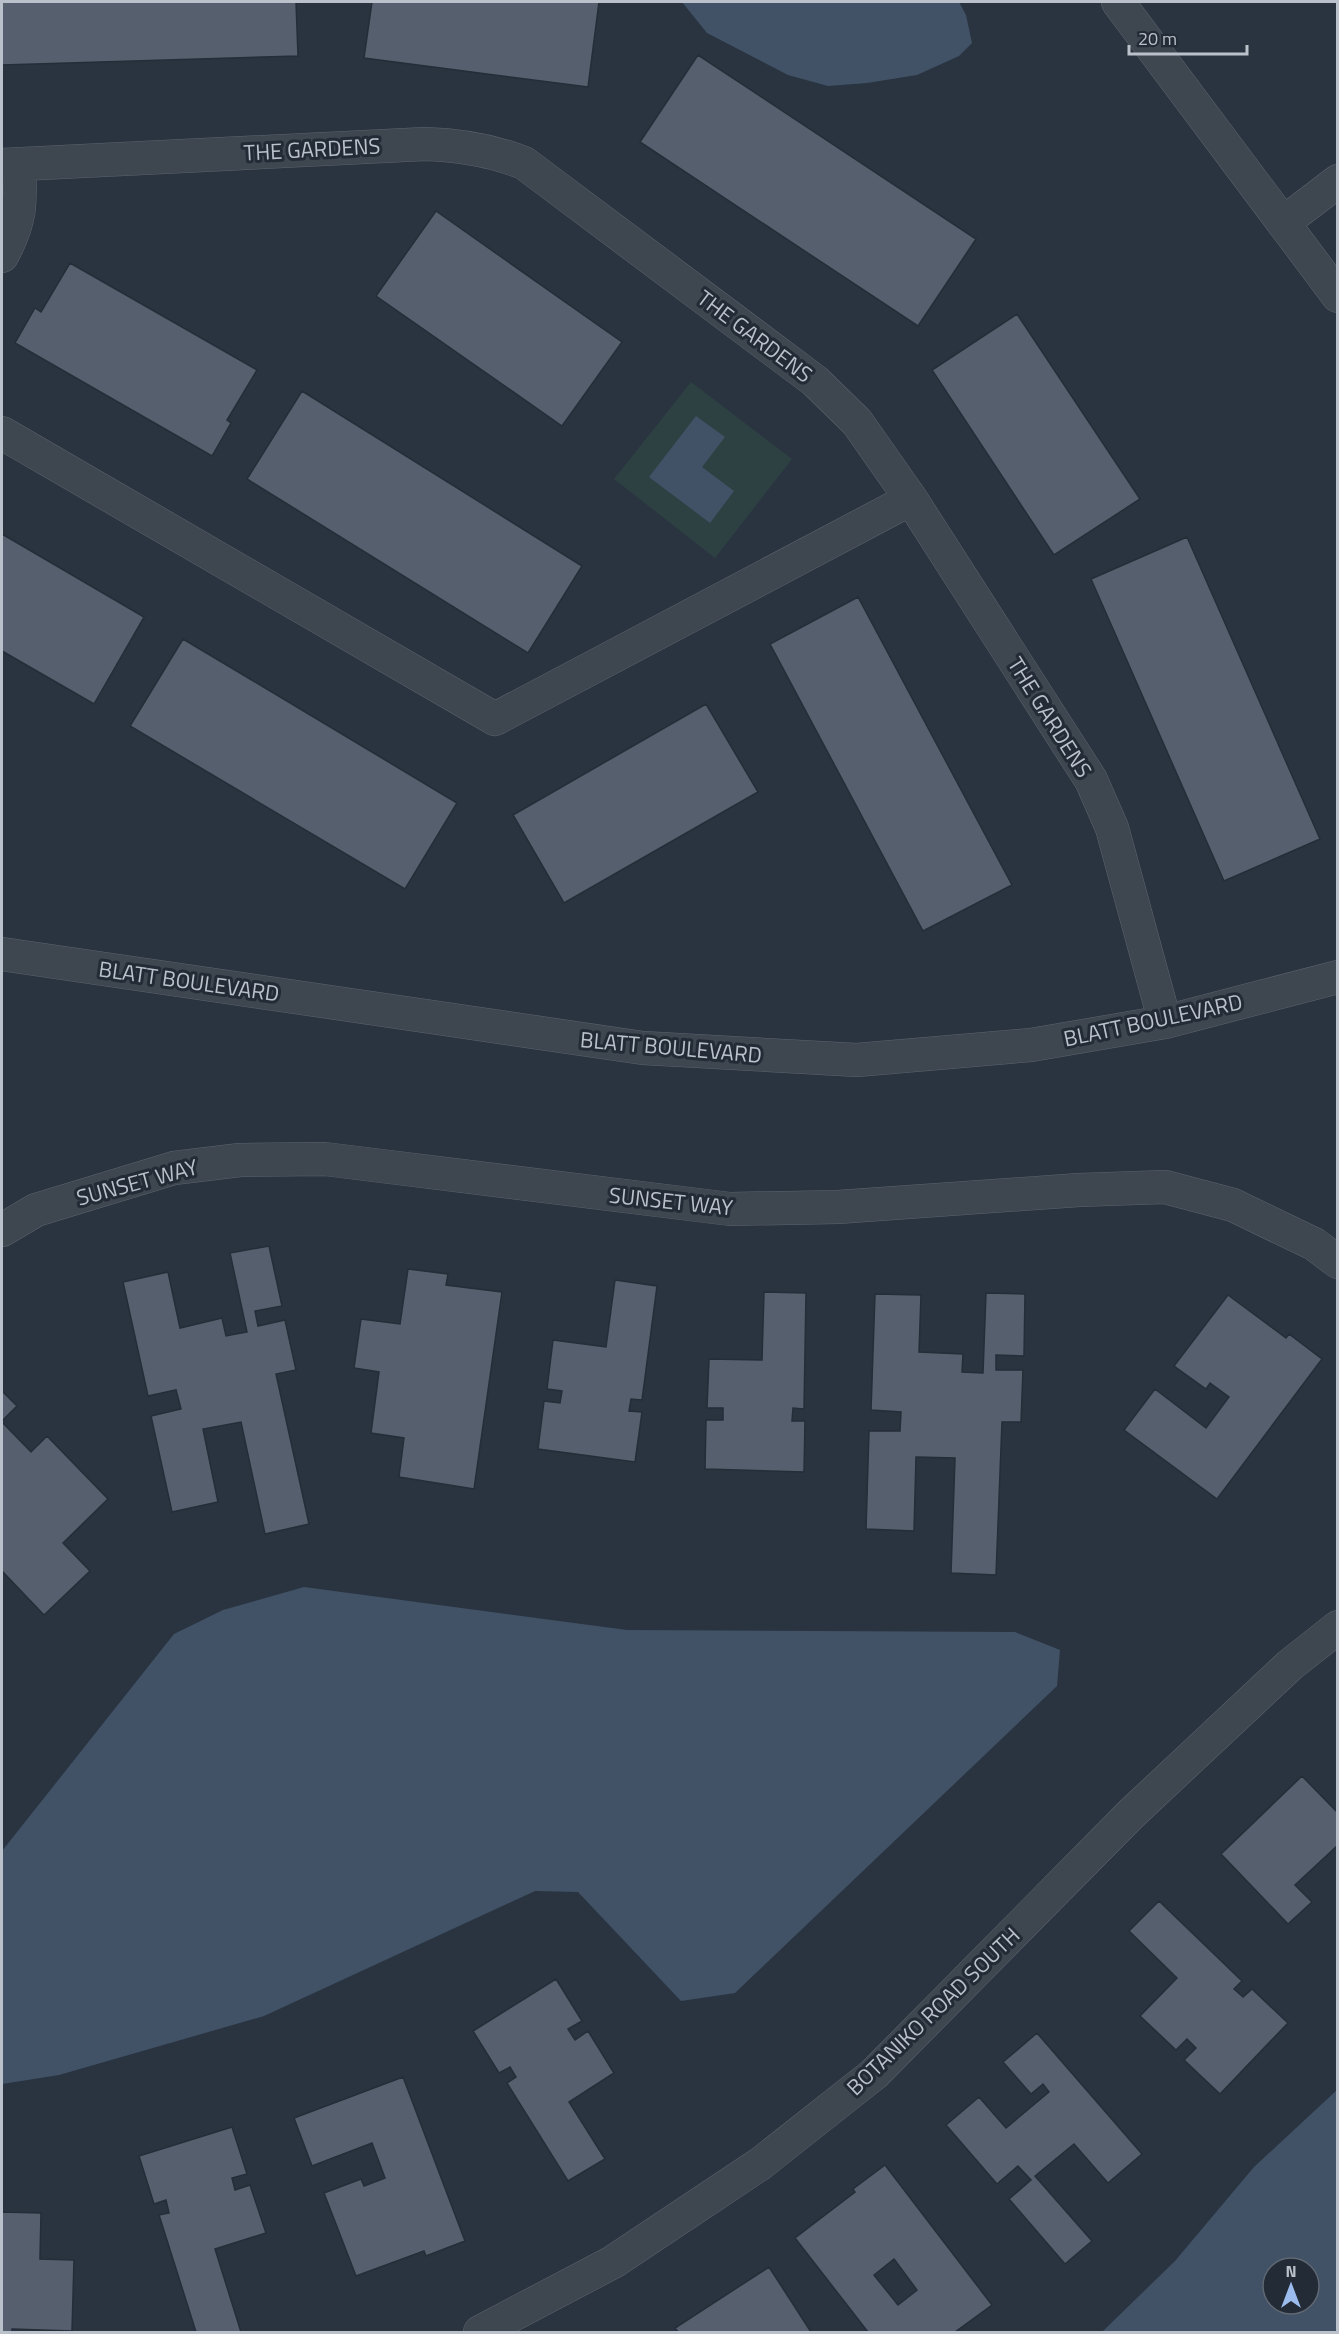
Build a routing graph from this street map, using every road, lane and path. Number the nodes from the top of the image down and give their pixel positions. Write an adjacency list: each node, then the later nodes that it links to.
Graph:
1 (1118, 2): 4 (street)
2 (10, 164): 5 (street); 8 (street, THE GARDENS)
3 (1338, 181): 4 (street)
4 (1283, 223): 6 (street)
5 (2, 256)
6 (1335, 288)
7 (2, 432): 8 (street)
8 (911, 499): 11 (street, THE GARDENS)
9 (2, 954): 11 (street, BLATT BOULEVARD)
10 (1338, 977): 11 (street, BLATT BOULEVARD)
11 (1165, 1022)
12 (2, 1230): 13 (street, SUNSET WAY)
13 (1338, 1262)
14 (1338, 1627): 15 (street, BOTANIKO ROAD SOUTH)
15 (480, 2332)

